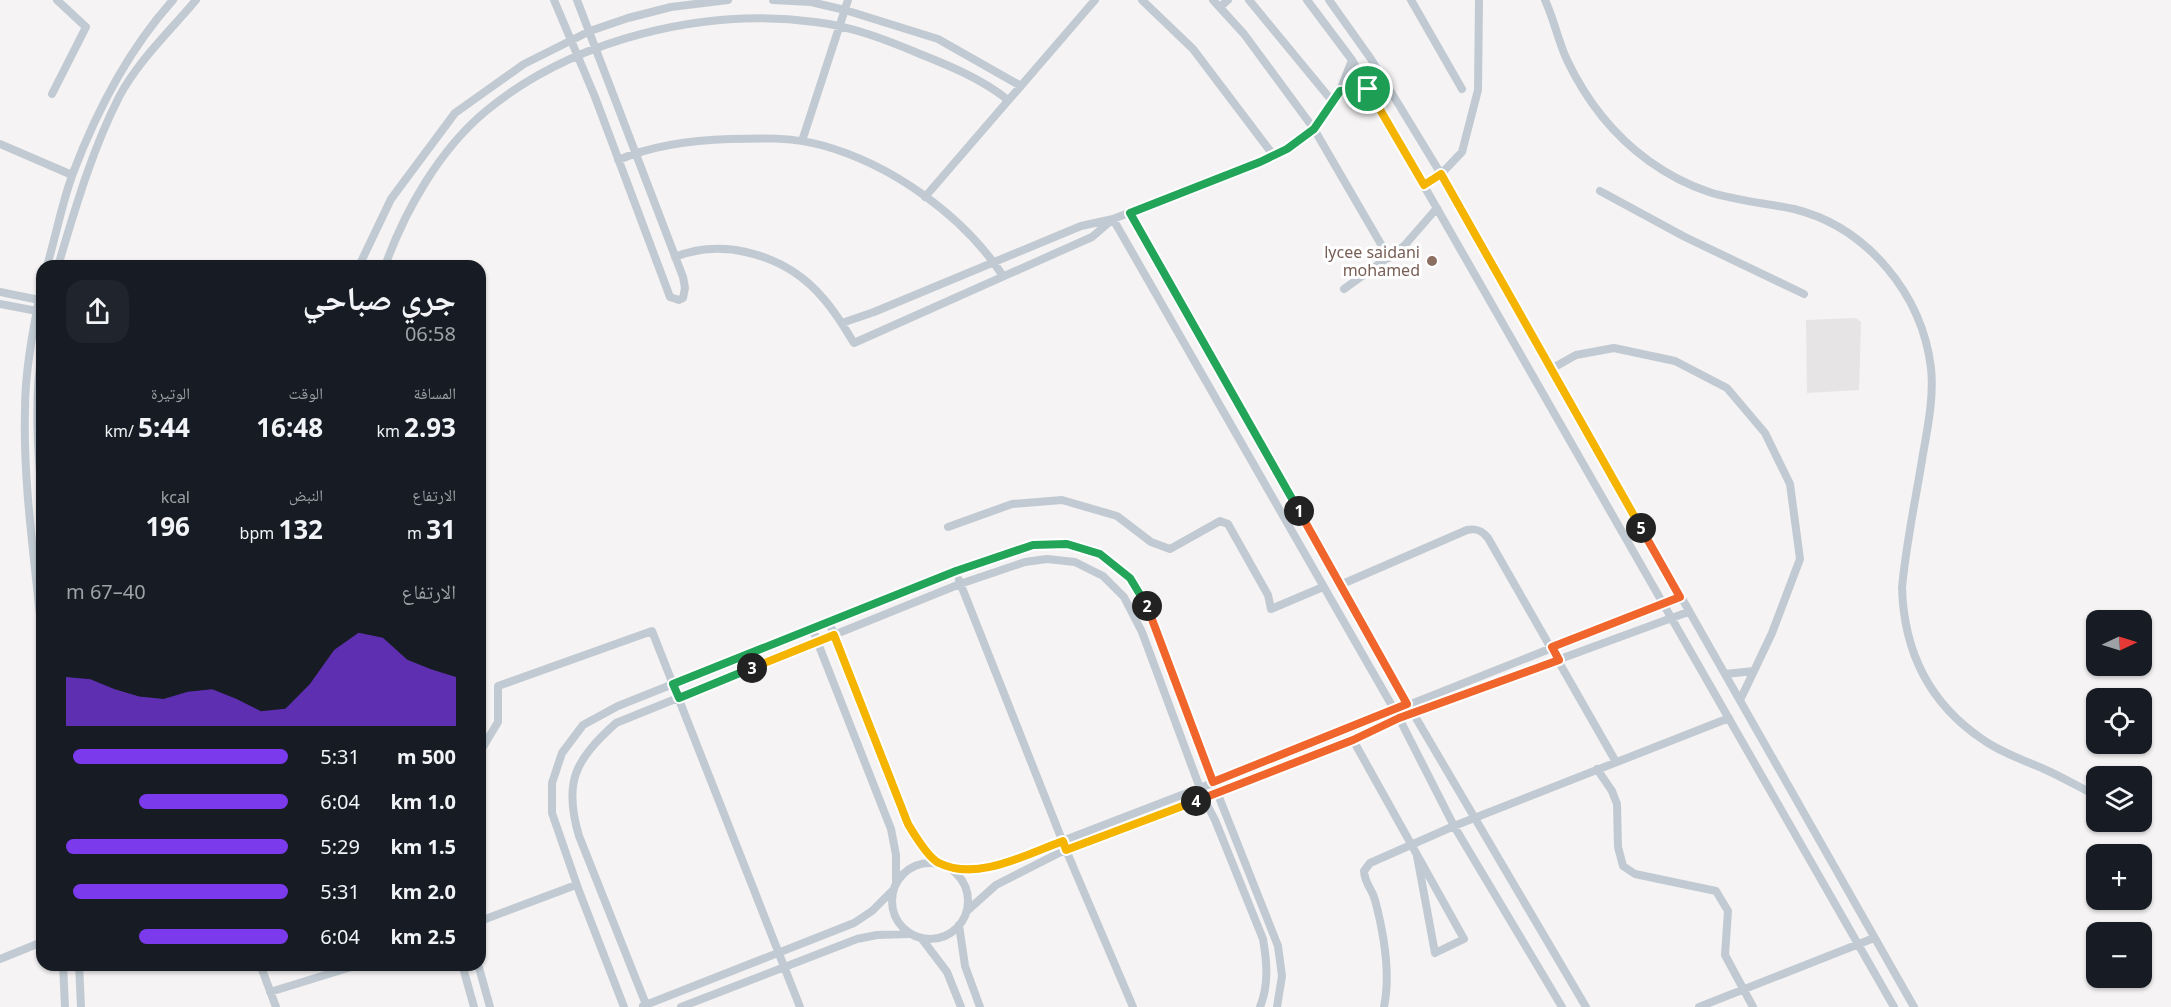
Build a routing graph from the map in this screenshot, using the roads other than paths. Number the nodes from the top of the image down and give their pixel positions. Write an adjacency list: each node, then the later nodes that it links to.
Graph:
1 (57, 0): 30 (street)
2 (173, 0): 40 (street)
3 (196, 0): 50 (street)
4 (554, 0): 22 (street)
5 (577, 0): 21 (street)
6 (728, 0): 21 (street)
7 (773, 0): 19 (street)
8 (848, 0): 19 (street)
9 (1095, 0): 26 (street)
10 (1142, 0): 37 (street)
11 (1228, 0): 18 (street)
12 (1249, 0): 32 (street)
13 (1307, 0): 25 (street)
14 (1329, 0): 39 (street)
15 (1411, 0): 28 (street)
16 (1479, 0): 39 (street)
17 (1547, 1): 96 (street)
18 (1216, 3): 33 (street)
19 (845, 10): 20 (street); 26 (street)
20 (839, 27): 23 (street); 31 (street); 34 (street)
21 (590, 31): 22 (street); 23 (street)
22 (570, 41): 24 (street); 51 (street)
23 (597, 49): 24 (street); 36 (street)
24 (577, 57): 38 (street); 52 (street)
25 (1352, 60): 27 (street); 29 (street)
26 (1021, 86): 31 (street)
27 (1368, 89): 29 (street); 41 (street)
28 (1462, 89)
29 (1340, 91): 32 (street)
30 (52, 94)
31 (1008, 100): 43 (street)
32 (1333, 102): 33 (street)
33 (1314, 129): 37 (street); 48 (street)
34 (802, 141): 36 (street); 43 (street)
35 (0, 144): 40 (street)
36 (636, 152): 38 (street); 47 (street)
37 (1274, 156): 45 (street)
38 (618, 160): 47 (street)
39 (1441, 174): 41 (street); 63 (street)
40 (72, 175): 49 (street)
41 (1424, 185): 44 (street)
42 (1600, 191): 57 (street)
43 (925, 197): 53 (street)
44 (1437, 208): 48 (street); 71 (street)
45 (1130, 213): 46 (street); 68 (street)
46 (1113, 219): 53 (street); 54 (street); 69 (street)
47 (675, 257): 62 (street)
48 (1389, 258): 55 (street)
49 (49, 260)
50 (60, 260)
51 (362, 260)
52 (387, 260)
53 (994, 262): 54 (street); 62 (street)
54 (1003, 276): 62 (street)
55 (1344, 289)
56 (0, 292): 58 (street)
57 (1804, 294)
58 (36, 299)
59 (0, 304): 60 (street)
60 (36, 310)
61 (36, 314): 66 (street)
62 (842, 323)
63 (1551, 369): 70 (street); 80 (street)
64 (948, 527): 69 (street)
65 (956, 571): 67 (street); 74 (street); 94 (street)
66 (36, 576)
67 (960, 584): 76 (street); 95 (street); 101 (street)
68 (1340, 585): 78 (street); 85 (street)
69 (1323, 587): 86 (street)
70 (1680, 597): 71 (street); 72 (street)
71 (1664, 605): 73 (street); 78 (street)
72 (1689, 612): 73 (street); 81 (street)
73 (1672, 618): 79 (street); 89 (street)
74 (829, 622): 75 (street); 76 (street)
75 (812, 628): 77 (street); 82 (street)
76 (834, 635): 77 (street); 105 (street)
77 (818, 642): 83 (street); 108 (street)
78 (1552, 647): 79 (street); 85 (street)
79 (1559, 660): 87 (street); 92 (street)
80 (1754, 671): 81 (street); 84 (street)
81 (1725, 674): 84 (street)
82 (673, 684): 83 (street); 91 (street); 107 (street)
83 (679, 698): 117 (street); 128 (street)
84 (1740, 700): 113 (street)
85 (1407, 704): 86 (street); 87 (street)
86 (1394, 710): 88 (street); 94 (street)
87 (1413, 713): 88 (street); 99 (street)
88 (1399, 718): 90 (street); 100 (street)
89 (1729, 718): 92 (street); 116 (street)
90 (1353, 740): 97 (street); 102 (street)
91 (486, 742)
92 (1616, 762): 93 (street)
93 (1597, 769): 99 (street); 126 (street)
94 (1213, 782): 95 (street); 97 (street)
95 (1200, 788): 98 (street); 101 (street)
96 (2086, 791)
97 (1218, 794): 98 (street); 141 (street)
98 (1204, 798): 103 (street); 140 (street)
99 (1475, 819): 100 (street); 144 (street)
100 (1454, 826): 102 (street); 143 (street)
101 (1063, 841): 103 (street); 106 (street)
102 (1411, 845): 104 (street); 142 (street)
103 (1066, 850): 109 (street); 139 (street)
104 (1417, 856): 104 (street)
105 (937, 863): 106 (street); 108 (street)
106 (951, 868): 109 (street)
107 (576, 885): 110 (street); 134 (street)
108 (894, 886): 112 (street); 117 (street)
109 (967, 911): 111 (street)
110 (486, 919)
111 (959, 925): 114 (street); 138 (street)
112 (909, 934): 114 (street); 119 (street)
113 (1874, 938): 116 (street); 148 (street)
114 (922, 939): 137 (street)
115 (36, 944): 118 (street)
116 (1859, 945): 126 (street); 147 (street)
117 (778, 952): 119 (street); 128 (street)
118 (0, 959)
119 (784, 967): 135 (street); 136 (street)
120 (63, 971): 129 (street)
121 (79, 971): 130 (street)
122 (262, 971): 127 (street)
123 (338, 971): 127 (street)
124 (464, 971): 132 (street)
125 (480, 971): 133 (street)
126 (1743, 989): 145 (street); 146 (street)
127 (270, 992): 131 (street)
128 (645, 1006)
129 (65, 1007)
130 (81, 1007)
131 (276, 1007)
132 (474, 1007)
133 (490, 1007)
134 (624, 1007)
135 (681, 1007)
136 (800, 1007)
137 (961, 1007)
138 (980, 1007)
139 (1133, 1007)
140 (1260, 1007)
141 (1277, 1007)
142 (1384, 1007)
143 (1562, 1007)
144 (1586, 1007)
145 (1699, 1007)
146 (1753, 1007)
147 (1894, 1007)
148 (1914, 1007)

